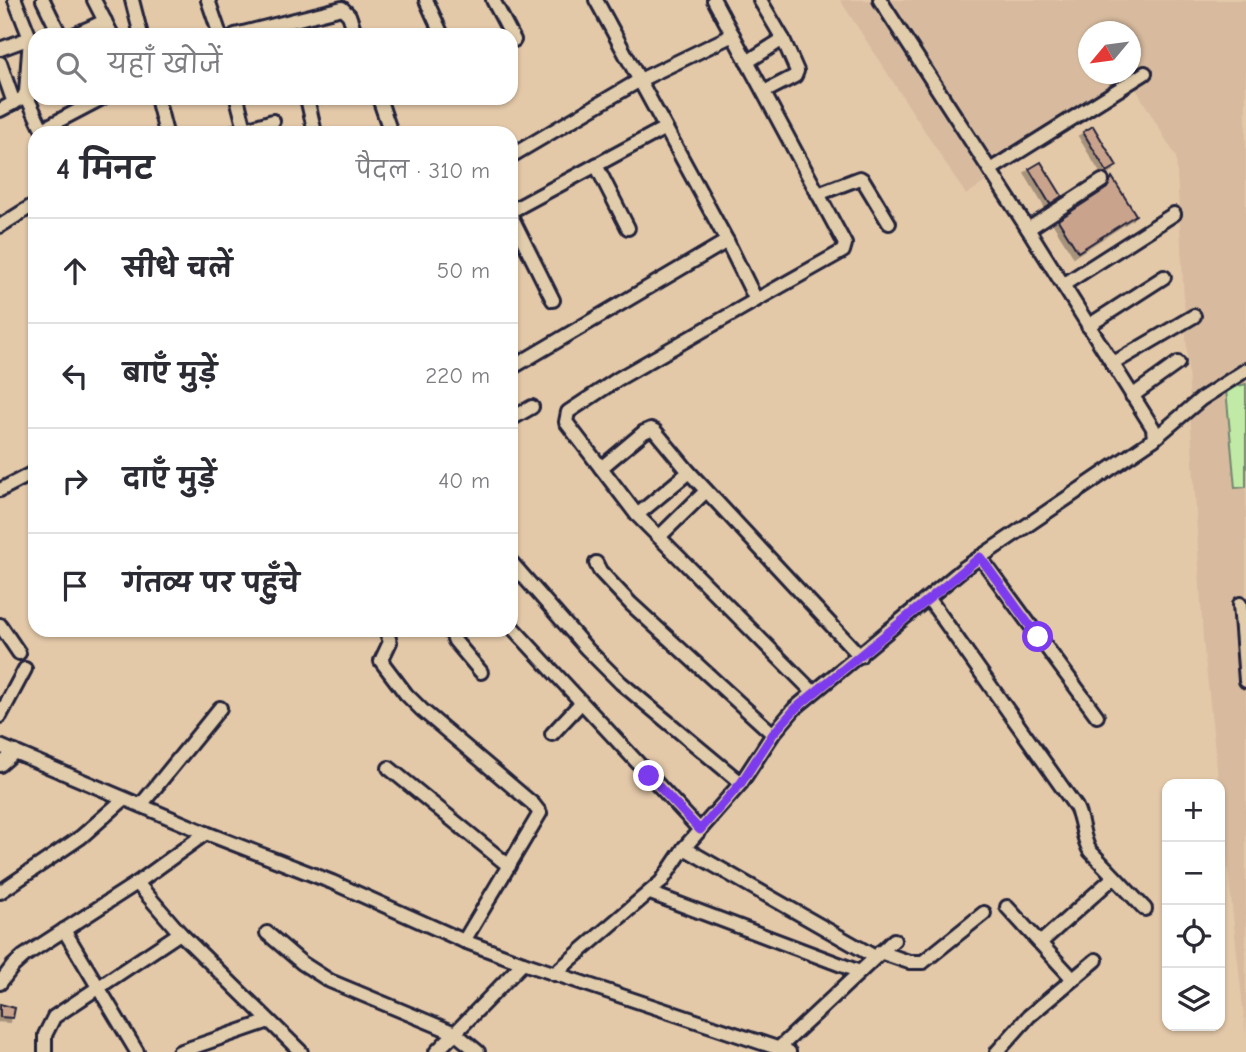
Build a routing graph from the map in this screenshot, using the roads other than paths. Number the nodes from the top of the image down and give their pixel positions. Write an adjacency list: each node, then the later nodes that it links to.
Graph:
1 (15, 0): 22 (street)
2 (43, 0): 13 (street)
3 (94, 0): 12 (street)
4 (132, 0): 16 (street)
5 (208, 0): 17 (street)
6 (426, 0): 20 (street)
7 (493, 0): 21 (street)
8 (596, 0): 30 (street)
9 (715, 0): 23 (street)
10 (760, 0): 25 (street)
11 (880, 0): 54 (street)
12 (105, 21): 14 (street); 15 (street)
13 (57, 28)
14 (90, 28)
15 (108, 28)
16 (139, 28)
17 (218, 28)
18 (263, 28): 19 (street)
19 (354, 28)
20 (439, 28)
21 (508, 28)
22 (28, 32)
23 (733, 35): 27 (street); 30 (street)
24 (28, 38): 26 (street)
25 (783, 39): 27 (street); 32 (street)
26 (0, 49)
27 (747, 62): 32 (street)
28 (0, 63): 35 (street)
29 (1145, 73): 54 (street)
30 (640, 80): 51 (street); 52 (street)
31 (28, 82): 33 (street)
32 (764, 92): 56 (street)
33 (26, 95): 34 (street); 35 (street)
34 (28, 99)
35 (14, 103): 42 (street)
36 (31, 105): 44 (street)
37 (89, 105): 45 (street)
38 (159, 105): 46 (street)
39 (237, 105): 47 (street)
40 (308, 105): 49 (street)
41 (381, 105): 50 (street)
42 (0, 110)
43 (273, 121): 48 (street)
44 (41, 126)
45 (52, 126)
46 (164, 126)
47 (238, 126)
48 (256, 126)
49 (313, 126)
50 (389, 126)
51 (665, 128): 53 (street); 65 (street)
52 (518, 152)
53 (596, 165): 58 (street); 63 (street)
54 (990, 170): 64 (street)
55 (1102, 181): 64 (street)
56 (818, 194): 60 (street); 69 (street)
57 (28, 208): 61 (street)
58 (518, 210)
59 (1174, 214): 67 (street)
60 (889, 223)
61 (0, 226)
62 (518, 228): 68 (street)
63 (628, 228)
64 (1028, 229): 67 (street)
65 (726, 241): 69 (street); 73 (street)
66 (1164, 276): 71 (street)
67 (1063, 285): 71 (street)
68 (554, 300)
69 (756, 300): 80 (street)
70 (1194, 316): 74 (street)
71 (1088, 326): 74 (street)
72 (1178, 363): 76 (street)
73 (518, 364)
74 (1112, 364): 76 (street)
75 (1246, 370): 79 (street)
76 (1132, 396): 79 (street)
77 (532, 407): 78 (street)
78 (518, 415)
79 (1154, 439): 87 (street)
80 (601, 468): 81 (street); 85 (street)
81 (689, 472): 84 (street); 85 (street)
82 (28, 476): 83 (street)
83 (0, 490)
84 (706, 491): 86 (street); 97 (street)
85 (637, 515): 86 (street)
86 (659, 537): 102 (street)
87 (980, 557): 90 (street); 106 (street)
88 (596, 563): 108 (street)
89 (518, 570): 113 (street)
90 (929, 599): 97 (street); 120 (street)
91 (1240, 604): 98 (street)
92 (0, 625): 96 (street)
93 (518, 633): 103 (street)
94 (388, 637): 119 (street)
95 (453, 637): 100 (street)
96 (19, 653)
97 (860, 656): 102 (street)
98 (1245, 657): 101 (street)
99 (25, 669): 105 (street)
100 (481, 672)
101 (1246, 681)
102 (813, 692): 108 (street)
103 (580, 703): 107 (street); 116 (street)
104 (220, 708): 115 (street)
105 (0, 716)
106 (1097, 716)
107 (552, 734)
108 (773, 734): 113 (street)
109 (0, 746): 110 (street)
110 (15, 752): 111 (street); 114 (street)
111 (0, 765)
112 (389, 768): 119 (street)
113 (741, 783): 116 (street)
114 (124, 799): 115 (street); 122 (street)
115 (142, 805): 117 (street)
116 (700, 830): 118 (street)
117 (206, 833): 121 (street); 131 (street)
118 (684, 848): 123 (street); 133 (street)
119 (509, 866): 131 (street)
120 (1114, 877): 125 (street); 132 (street)
121 (137, 883): 127 (street); 128 (street)
122 (0, 892)
123 (650, 893): 136 (street); 137 (street)
124 (1007, 907): 132 (street)
125 (1144, 909)
126 (984, 913): 133 (street)
127 (64, 930): 139 (street); 140 (street)
128 (180, 933): 140 (street); 141 (street)
129 (267, 933): 142 (street)
130 (894, 940): 133 (street)
131 (464, 941): 135 (street)
132 (1040, 943): 138 (street)
133 (878, 955): 136 (street)
134 (1096, 960): 138 (street)
135 (523, 963): 137 (street); 142 (street)
136 (860, 972): 143 (street)
137 (554, 974): 143 (street)
138 (1073, 979): 150 (street)
139 (0, 983)
140 (97, 986): 144 (street); 145 (street)
141 (269, 1021): 146 (street); 147 (street)
142 (455, 1033): 148 (street); 149 (street)
143 (784, 1050)
144 (45, 1052)
145 (137, 1052)
146 (179, 1052)
147 (301, 1052)
148 (436, 1052)
149 (478, 1052)
150 (997, 1052)

